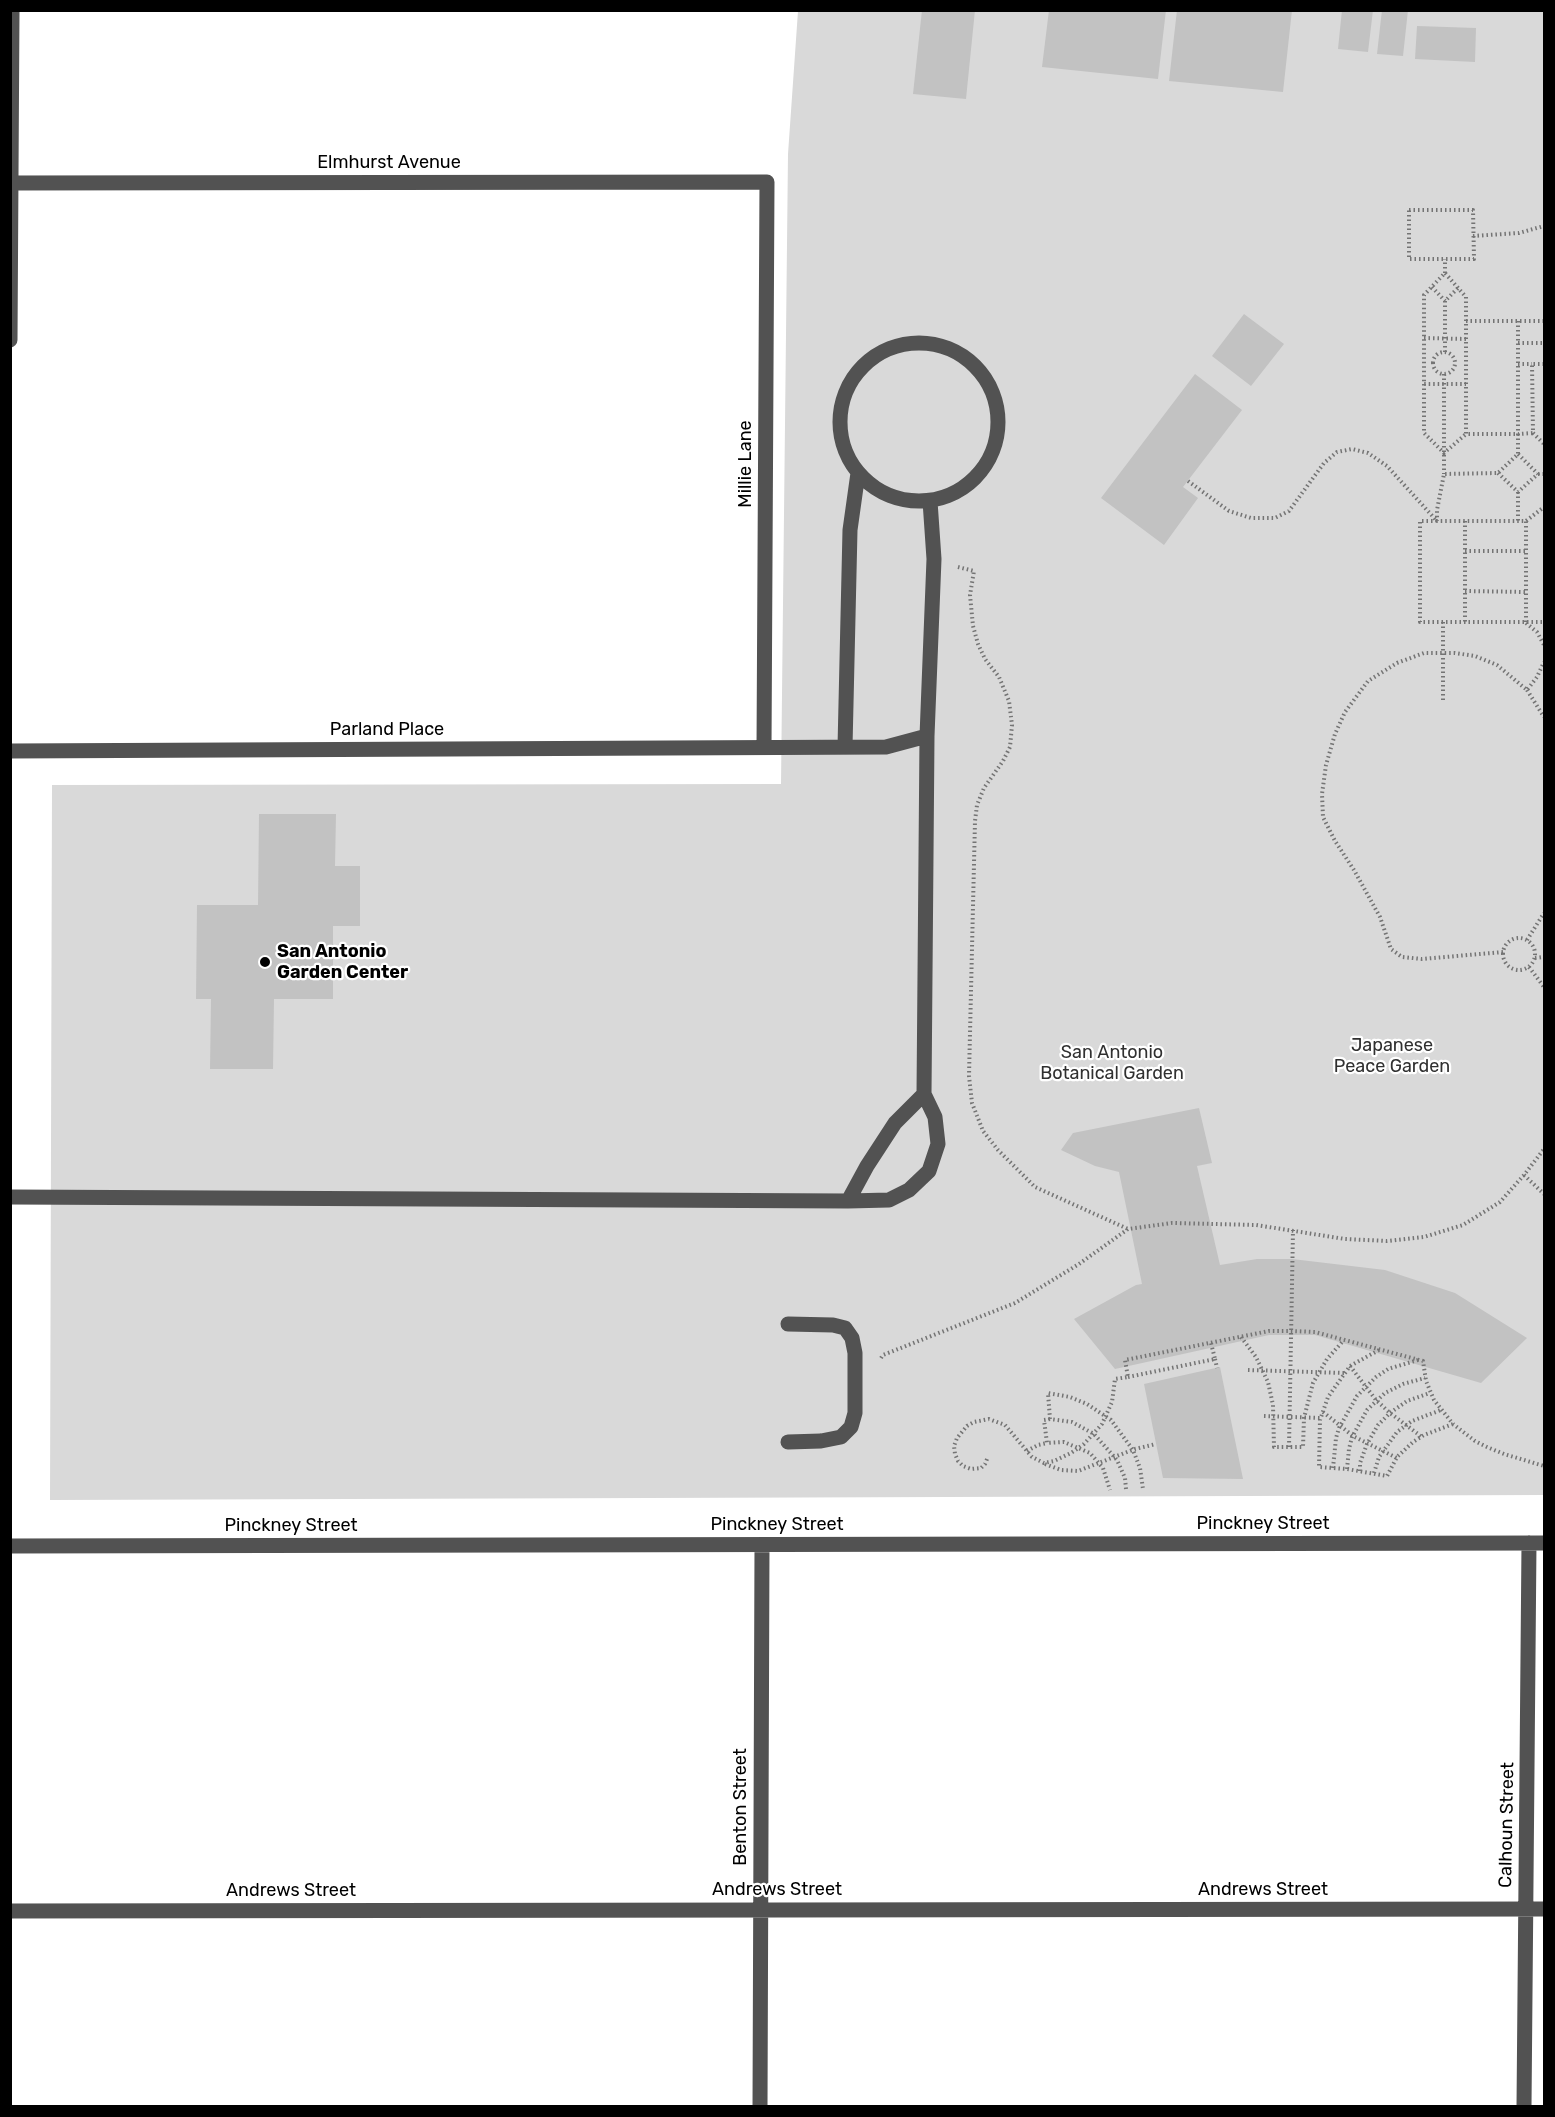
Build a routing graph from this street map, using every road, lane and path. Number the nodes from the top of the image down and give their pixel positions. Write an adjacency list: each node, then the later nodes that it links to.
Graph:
1 (12, 10): 2 (street)
2 (11, 57): 4 (street)
3 (767, 182): 4 (street, Elmhurst Avenue); 64 (street, Millie Lane)
4 (11, 183): 18 (street)
5 (1545, 226): 6 (path)
6 (1473, 236): 7 (path); 7 (path)
7 (1445, 260): 8 (path)
8 (1445, 273): 9 (path); 10 (path)
9 (1432, 287): 11 (path); 15 (path)
10 (1458, 288): 11 (path); 12 (path)
11 (1445, 301): 16 (path)
12 (1466, 321): 13 (path); 17 (path)
13 (1518, 321): 14 (path); 19 (path)
14 (1545, 321)
15 (1424, 338): 16 (path); 26 (path)
16 (1445, 339): 17 (path); 21 (path)
17 (1466, 339): 28 (path)
18 (10, 340)
19 (1518, 343): 20 (path); 22 (path)
20 (1545, 343)
21 (1445, 352): 25 (path); 25 (path)
22 (1518, 364): 23 (path); 31 (path)
23 (1532, 364): 24 (path); 29 (path)
24 (1545, 364)
25 (1444, 374): 27 (path)
26 (1424, 384): 27 (path); 33 (path)
27 (1444, 384): 28 (path); 33 (path)
28 (1466, 384): 30 (path)
29 (1533, 433): 31 (path); 32 (path)
30 (1466, 434): 31 (path); 33 (path)
31 (1518, 434): 34 (path)
32 (1545, 444)
33 (1444, 453): 37 (path)
34 (1518, 454): 36 (path); 38 (path)
35 (858, 473): 42 (street); 42 (street); 65 (street)
36 (1498, 473): 37 (path); 41 (path)
37 (1444, 474): 44 (path)
38 (1538, 474): 39 (path); 41 (path)
39 (1545, 474)
40 (1188, 481): 44 (path)
41 (1518, 492): 46 (path)
42 (930, 501): 50 (street)
43 (1545, 507): 47 (path)
44 (1437, 521): 45 (path); 53 (path)
45 (1465, 521): 46 (path); 48 (path)
46 (1518, 521): 47 (path)
47 (1526, 521): 49 (path)
48 (1465, 551): 49 (path); 51 (path)
49 (1526, 551): 52 (path)
50 (934, 560): 63 (street); 80 (path)
51 (1465, 591): 52 (path); 54 (path)
52 (1526, 592): 55 (path)
53 (1443, 622): 54 (path); 58 (path)
54 (1465, 622): 55 (path)
55 (1526, 622): 56 (path); 57 (path)
56 (1545, 622)
57 (1545, 645)
58 (1443, 652): 60 (path); 61 (path); 69 (path)
59 (1545, 662): 60 (path)
60 (1527, 690): 62 (path)
61 (1443, 703)
62 (1545, 717)
63 (927, 736): 65 (street, Parland Place); 74 (street)
64 (764, 747): 65 (street, Parland Place); 66 (street, Parland Place)
65 (845, 747)
66 (10, 751)
67 (1545, 914): 68 (path)
68 (1527, 940): 69 (path); 71 (path)
69 (1503, 952): 72 (path)
70 (1545, 957): 71 (path)
71 (1535, 958): 72 (path)
72 (1529, 966): 73 (path)
73 (1545, 987)
74 (924, 1094): 79 (street); 79 (street)
75 (1545, 1149): 76 (path)
76 (1524, 1175): 77 (path); 81 (path)
77 (1545, 1194)
78 (10, 1197): 79 (street)
79 (848, 1201)
80 (1128, 1229): 81 (path); 90 (path)
81 (1293, 1230): 83 (path)
82 (788, 1324): 119 (street)
83 (1291, 1331): 84 (path); 85 (path); 95 (path)
84 (1240, 1337): 86 (path); 94 (path)
85 (1344, 1340): 87 (path); 96 (path)
86 (1211, 1343): 88 (path); 98 (path)
87 (1380, 1349): 89 (path); 91 (path)
88 (1215, 1359): 92 (path); 98 (path)
89 (1419, 1360): 99 (path); 100 (path)
90 (877, 1362)
91 (1350, 1366): 97 (path); 100 (path)
92 (1217, 1368)
93 (1248, 1370): 94 (path)
94 (1263, 1371): 95 (path); 108 (path)
95 (1290, 1371): 96 (path); 109 (path)
96 (1318, 1372): 97 (path); 110 (path)
97 (1345, 1373): 104 (path)
98 (1128, 1377): 106 (path)
99 (1425, 1378): 101 (path); 102 (path)
100 (1365, 1387): 102 (path); 115 (path)
101 (1430, 1393): 103 (path); 105 (path)
102 (1376, 1400): 105 (path); 117 (path)
103 (1441, 1410): 113 (path); 114 (path)
104 (1323, 1412): 111 (path); 115 (path)
105 (1390, 1413): 114 (path); 122 (path)
106 (1106, 1416): 112 (path); 116 (path); 125 (path)
107 (1264, 1416): 108 (path)
108 (1274, 1417): 109 (path); 124 (path)
109 (1289, 1417): 110 (path); 124 (path)
110 (1304, 1418): 111 (path); 124 (path)
111 (1321, 1418): 134 (path)
112 (1050, 1419): 116 (path); 120 (path)
113 (1453, 1424): 118 (path); 133 (path)
114 (1405, 1425): 118 (path); 127 (path)
115 (1339, 1426): 117 (path); 134 (path)
116 (1094, 1434): 123 (path); 128 (path)
117 (1353, 1436): 122 (path); 135 (path)
118 (1422, 1437): 129 (path)
119 (788, 1442)
120 (1047, 1443): 123 (path); 126 (path)
121 (1156, 1444): 125 (path)
122 (1367, 1444): 127 (path); 136 (path)
123 (1080, 1447): 131 (path); 132 (path)
124 (1289, 1447)
125 (1133, 1450): 128 (path); 139 (path)
126 (1027, 1451): 130 (path); 131 (path)
127 (1383, 1451): 129 (path); 137 (path)
128 (1115, 1456): 132 (path); 138 (path)
129 (1396, 1458): 137 (path)
130 (987, 1459)
131 (1044, 1463): 132 (path)
132 (1100, 1463): 140 (path)
133 (1545, 1466)
134 (1333, 1468): 135 (path)
135 (1347, 1469): 136 (path)
136 (1360, 1471): 137 (path)
137 (1374, 1473)
138 (1126, 1489)
139 (1143, 1489)
140 (1110, 1490)
141 (1537, 1544): 142 (street, Pinckney Street); 144 (street, Calhoun Street)
142 (762, 1545): 143 (street, Pinckney Street); 146 (street, Benton Street)
143 (10, 1546)
144 (1526, 1909): 145 (street, Andrews Street); 146 (street, Andrews Street); 149 (street, Calhoun Street)
145 (1545, 1909)
146 (760, 1910): 147 (street, Andrews Street); 148 (street, Benton Street)
147 (10, 1911)
148 (760, 2106)
149 (1524, 2106)

